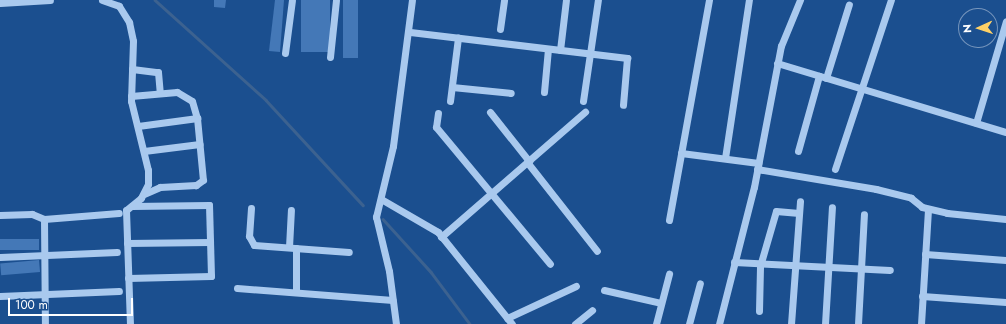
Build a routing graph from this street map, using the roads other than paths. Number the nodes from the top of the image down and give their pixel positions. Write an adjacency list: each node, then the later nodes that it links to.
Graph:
1 (50, 0): 13 (street)
2 (102, 0): 25 (street)
3 (292, 0): 21 (street)
4 (336, 0): 23 (street)
5 (412, 0): 17 (street)
6 (504, 0): 16 (street)
7 (566, 0): 20 (street)
8 (598, 0): 22 (street)
9 (709, 0): 47 (street)
10 (749, 0): 48 (street)
11 (800, 0): 24 (street)
12 (891, 0): 29 (street)
13 (0, 3)
14 (849, 4): 27 (street)
15 (1006, 22): 41 (street)
16 (500, 29)
17 (410, 32): 18 (street); 54 (street)
18 (458, 38): 19 (street); 28 (street)
19 (548, 49): 20 (street); 30 (street)
20 (560, 50): 22 (street)
21 (285, 53)
22 (590, 54): 35 (street); 36 (street)
23 (330, 57)
24 (777, 63): 26 (street); 50 (street)
25 (132, 69): 31 (street); 33 (street)
26 (819, 76): 27 (street); 46 (street)
27 (826, 78): 29 (street)
28 (452, 88): 32 (street); 34 (street)
29 (862, 89): 41 (street); 51 (street)
30 (544, 92)
31 (160, 93): 33 (street); 40 (street)
32 (511, 93)
33 (132, 96): 42 (street)
34 (450, 100)
35 (583, 101)
36 (623, 105)
37 (490, 112): 49 (street)
38 (585, 112): 49 (street)
39 (438, 113): 53 (street)
40 (197, 118): 42 (street); 44 (street)
41 (976, 123): 43 (street)
42 (138, 126): 45 (street)
43 (1006, 132)
44 (200, 144): 45 (street); 52 (street)
45 (144, 150): 52 (street)
46 (798, 151)
47 (681, 153): 48 (street); 67 (street)
48 (725, 158): 50 (street)
49 (528, 161): 53 (street); 72 (street)
50 (758, 166): 59 (street); 79 (street)
51 (835, 169)
52 (143, 194): 56 (street)
53 (491, 194): 68 (street); 80 (street)
54 (382, 199): 68 (street); 97 (street)
55 (800, 201): 62 (street)
56 (132, 206): 69 (street); 70 (street)
57 (832, 207): 83 (street)
58 (251, 208): 71 (street)
59 (928, 209): 66 (street); 75 (street)
60 (290, 210): 71 (street)
61 (120, 213): 65 (street)
62 (799, 213): 81 (street); 82 (street)
63 (0, 214): 65 (street)
64 (864, 214): 84 (street)
65 (44, 219): 76 (street)
66 (1006, 219)
67 (669, 220)
68 (442, 237): 102 (street)
69 (210, 242): 70 (street); 87 (street)
70 (127, 243): 87 (street)
71 (292, 248): 74 (street); 93 (street)
72 (597, 251)
73 (116, 252): 76 (street)
74 (349, 252)
75 (924, 254): 78 (street); 96 (street)
76 (45, 255): 77 (street); 94 (street)
77 (0, 257)
78 (1006, 260)
79 (734, 262): 81 (street); 109 (street)
80 (550, 264)
81 (760, 266): 82 (street); 101 (street)
82 (795, 266): 83 (street); 110 (street)
83 (828, 267): 84 (street); 111 (street)
84 (861, 269): 85 (street); 112 (street)
85 (890, 270)
86 (669, 274): 99 (street)
87 (128, 278): 104 (street)
88 (700, 283): 108 (street)
89 (576, 286): 102 (street)
90 (237, 288): 93 (street)
91 (604, 290): 99 (street)
92 (119, 291): 94 (street)
93 (296, 292): 97 (street)
94 (45, 294): 95 (street); 103 (street)
95 (0, 296)
96 (922, 296): 98 (street); 113 (street)
97 (393, 300): 105 (street)
98 (1006, 302)
99 (661, 303): 107 (street)
100 (592, 310): 106 (street)
101 (759, 311)
102 (509, 321)
103 (45, 324)
104 (130, 324)
105 (396, 324)
106 (575, 324)
107 (656, 324)
108 (689, 324)
109 (719, 324)
110 (791, 324)
111 (825, 324)
112 (858, 324)
113 (921, 324)

